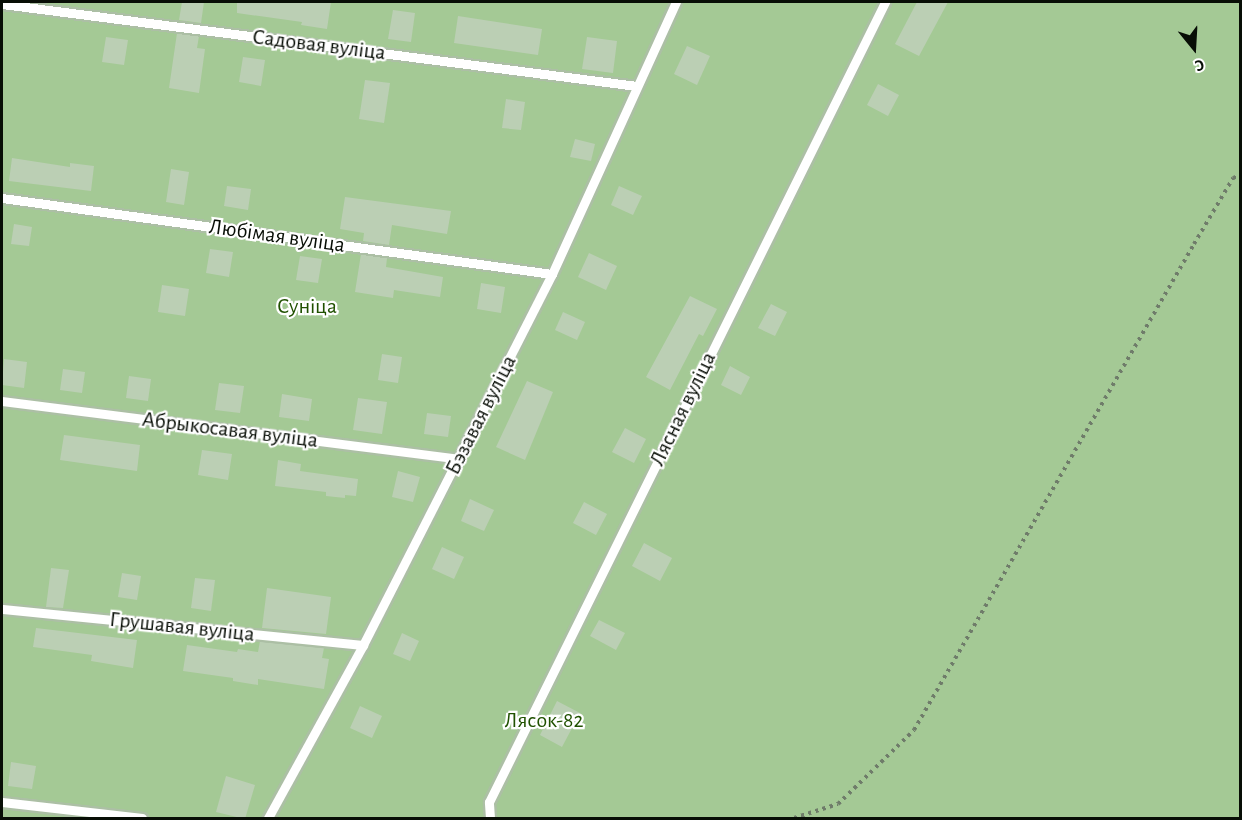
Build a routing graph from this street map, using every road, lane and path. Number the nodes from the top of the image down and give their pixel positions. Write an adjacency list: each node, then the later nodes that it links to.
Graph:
1 (676, 2): 4 (lane, Бэзавая вуліца)
2 (885, 2): 15 (lane, Лясная вуліца)
3 (2, 4): 4 (lane, Садовая вуліца)
4 (637, 86): 7 (lane, Бэзавая вуліца)
5 (1240, 175): 16 (path)
6 (2, 198): 7 (lane, Любімая вуліца)
7 (552, 274): 9 (lane, Бэзавая вуліца)
8 (2, 401): 9 (lane, Абрыкосавая вуліца)
9 (459, 459): 11 (lane, Бэзавая вуліца)
10 (2, 609): 11 (lane, Грушавая вуліца)
11 (363, 645): 14 (lane, Бэзавая вуліца)
12 (2, 802): 13 (lane)
13 (142, 819)
14 (268, 819)
15 (490, 819)
16 (794, 819)

